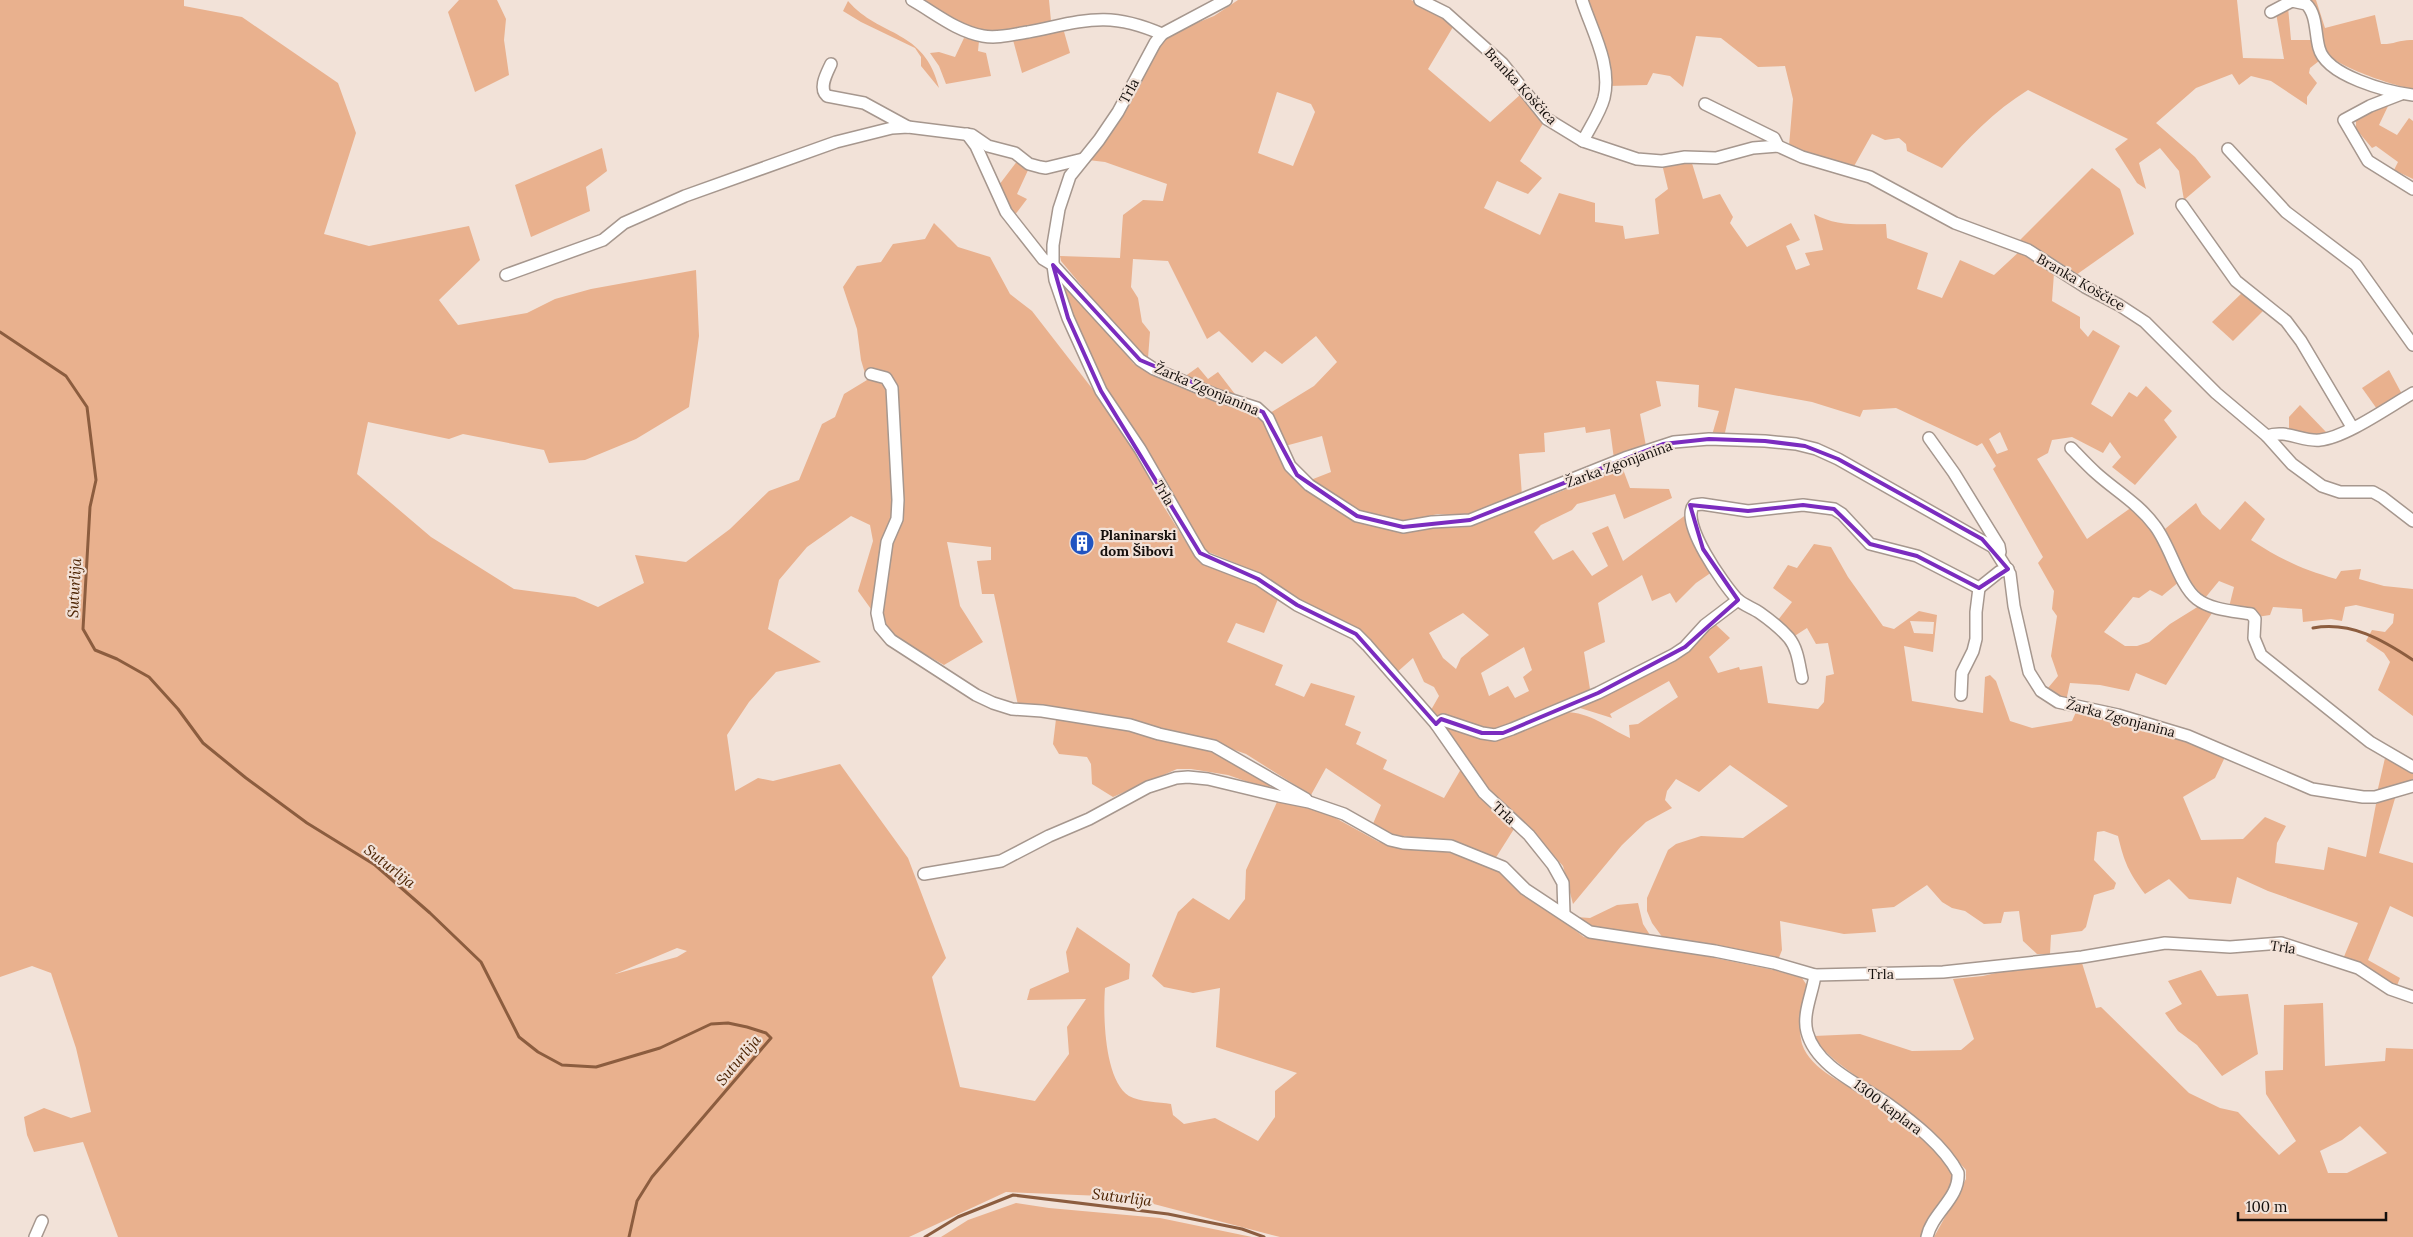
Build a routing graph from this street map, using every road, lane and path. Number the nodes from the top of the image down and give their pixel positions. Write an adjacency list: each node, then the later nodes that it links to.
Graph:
1 (912, 0): 6 (street)
2 (1226, 0): 6 (street)
3 (1420, 0): 12 (street, Branka Koščica)
4 (1582, 0): 12 (street)
5 (2271, 12): 8 (street)
6 (1162, 34): 15 (street, Trla)
7 (831, 64): 10 (street)
8 (2407, 94): 16 (street)
9 (1705, 104): 13 (street, Branka Koščice)
10 (908, 127): 11 (street); 19 (street)
11 (966, 134): 15 (street); 18 (street, Žarka Zgonjanina)
12 (1583, 141): 13 (street, Branka Koščica)
13 (1778, 146): 24 (street, Branka Koščice)
14 (2228, 148): 20 (street)
15 (1083, 159): 18 (street, Trla)
16 (2413, 189)
17 (2182, 205): 23 (street)
18 (1053, 265): 28 (street, Žarka Zgonjanina); 34 (street, Trla)
19 (506, 275)
20 (2413, 345)
21 (871, 374): 37 (street)
22 (2413, 393): 23 (street)
23 (2352, 428): 24 (street)
24 (2268, 436): 27 (street, Branka Koščice)
25 (1929, 438): 28 (street)
26 (2071, 448): 35 (street)
27 (2413, 521)
28 (2000, 556): 29 (street, Žarka Zgonjanina)
29 (2008, 569): 30 (street); 36 (street, Žarka Zgonjanina)
30 (1979, 588): 31 (street); 33 (street)
31 (1738, 600): 32 (street); 34 (street)
32 (1802, 678)
33 (1961, 695)
34 (1436, 724): 39 (street, Trla)
35 (2413, 767)
36 (2413, 786)
37 (1309, 802): 38 (street); 39 (street)
38 (924, 874)
39 (1564, 914): 40 (street, Trla)
40 (1815, 975): 41 (street, Trla); 44 (street, 1300 kaplara)
41 (2413, 997)
42 (42, 1221): 43 (street)
43 (35, 1237)
44 (1927, 1237)

